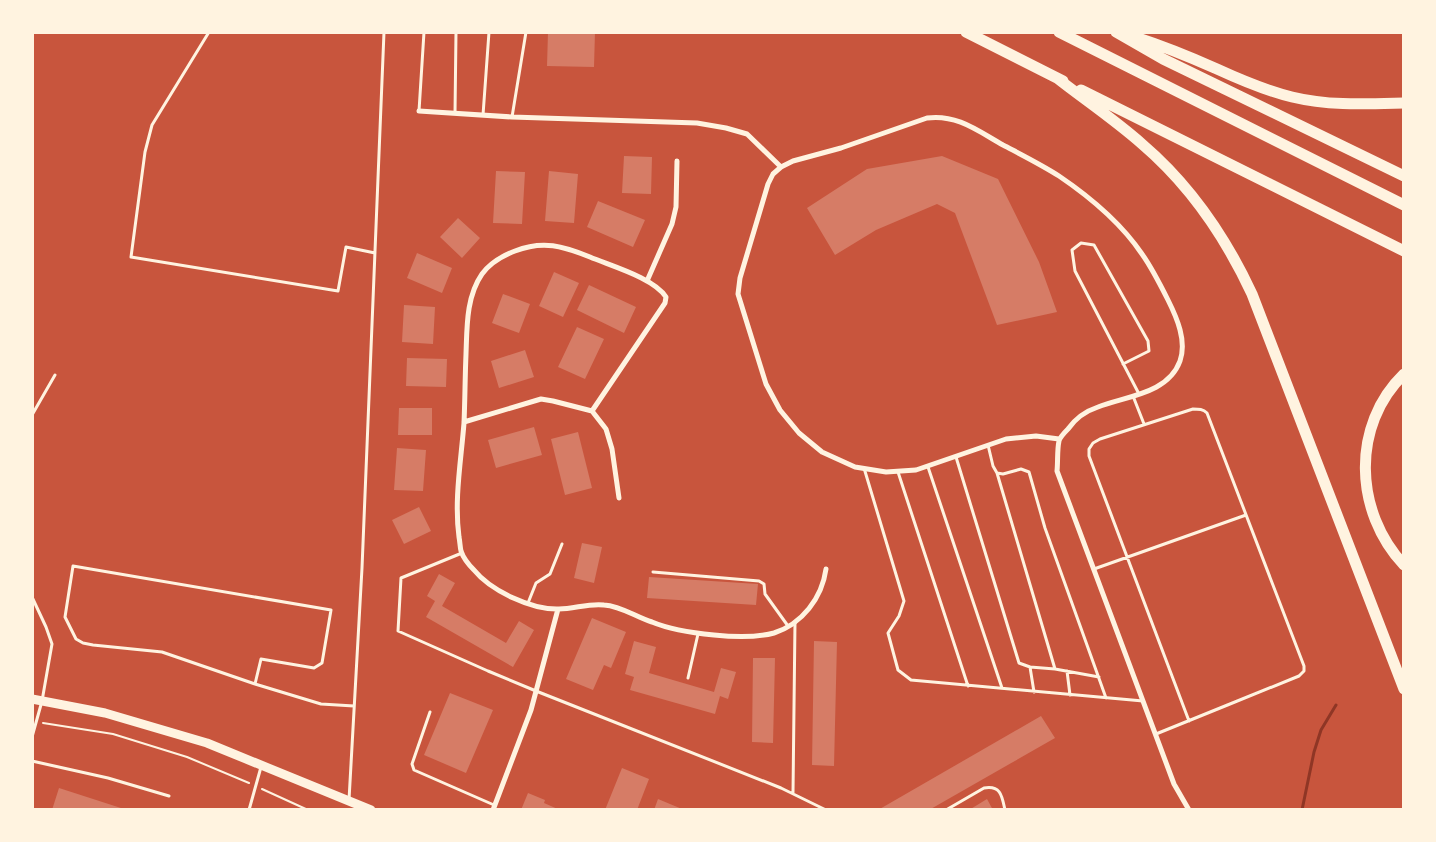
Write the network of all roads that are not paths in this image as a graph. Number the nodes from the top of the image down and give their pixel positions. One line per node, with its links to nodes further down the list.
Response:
1 (209, 32): 22 (lane)
2 (384, 32): 22 (lane)
3 (424, 32): 13 (lane)
4 (456, 32): 14 (lane)
5 (489, 32): 15 (lane)
6 (526, 32): 16 (lane)
7 (966, 32): 11 (highway)
8 (1059, 32): 20 (highway)
9 (1116, 32): 19 (highway)
10 (1121, 32): 12 (highway)
11 (1057, 78): 21 (highway); 62 (highway)
12 (1404, 103)
13 (419, 111): 14 (street)
14 (455, 113): 15 (street)
15 (483, 115): 16 (street)
16 (512, 117): 18 (street)
17 (677, 160): 23 (street)
18 (781, 167): 27 (street); 36 (street)
19 (1404, 176)
20 (1404, 205)
21 (1404, 251)
22 (375, 253): 70 (lane)
23 (647, 281): 28 (street); 30 (street)
24 (1123, 364): 24 (lane); 27 (lane)
25 (1404, 374): 44 (highway)
26 (55, 375): 29 (lane)
27 (1136, 395): 31 (lane); 32 (street)
28 (592, 411): 30 (street); 39 (street)
29 (32, 414)
30 (464, 422): 42 (street)
31 (1144, 424): 40 (lane); 43 (lane)
32 (1059, 439): 33 (street); 46 (street)
33 (988, 445): 34 (street); 38 (lane)
34 (956, 456): 35 (street); 54 (lane)
35 (928, 466): 37 (street); 61 (lane)
36 (864, 468): 37 (street); 60 (lane)
37 (897, 471): 60 (lane)
38 (997, 473): 55 (lane); 57 (lane)
39 (619, 498)
40 (1246, 515): 43 (lane); 72 (lane)
41 (562, 544): 49 (lane)
42 (462, 553): 49 (street); 63 (lane)
43 (1127, 556): 46 (lane); 72 (lane)
44 (1404, 565)
45 (826, 569): 51 (street)
46 (1094, 569): 69 (street)
47 (653, 572): 52 (lane)
48 (32, 597): 68 (lane)
49 (528, 603): 50 (street)
50 (558, 609): 53 (street); 63 (street)
51 (795, 622): 52 (street); 77 (lane)
52 (788, 627): 53 (street)
53 (698, 634): 58 (lane)
54 (1030, 667): 55 (lane); 64 (lane)
55 (1055, 669): 56 (lane)
56 (1067, 671): 57 (lane); 65 (lane)
57 (1098, 677): 66 (lane)
58 (688, 678)
59 (255, 684): 59 (lane); 70 (lane)
60 (968, 686): 61 (lane)
61 (1002, 689): 64 (lane)
62 (1404, 689)
63 (536, 692): 77 (lane); 80 (street)
64 (1034, 692): 65 (lane)
65 (1070, 695): 66 (lane)
66 (1106, 698): 69 (lane)
67 (32, 699): 68 (main road)
68 (42, 700): 74 (lane); 76 (main road)
69 (1143, 701): 73 (street)
70 (354, 706): 79 (lane)
71 (430, 712): 80 (lane)
72 (1190, 721): 73 (lane)
73 (1155, 735): 86 (street)
74 (32, 737)
75 (32, 762): 78 (lane)
76 (262, 765): 79 (main road); 81 (lane)
77 (793, 794): 83 (lane)
78 (169, 796)
79 (349, 800): 82 (main road)
80 (494, 808)
81 (249, 810)
82 (371, 810)
83 (826, 810)
84 (946, 810): 85 (lane)
85 (1005, 810)
86 (1189, 810)

